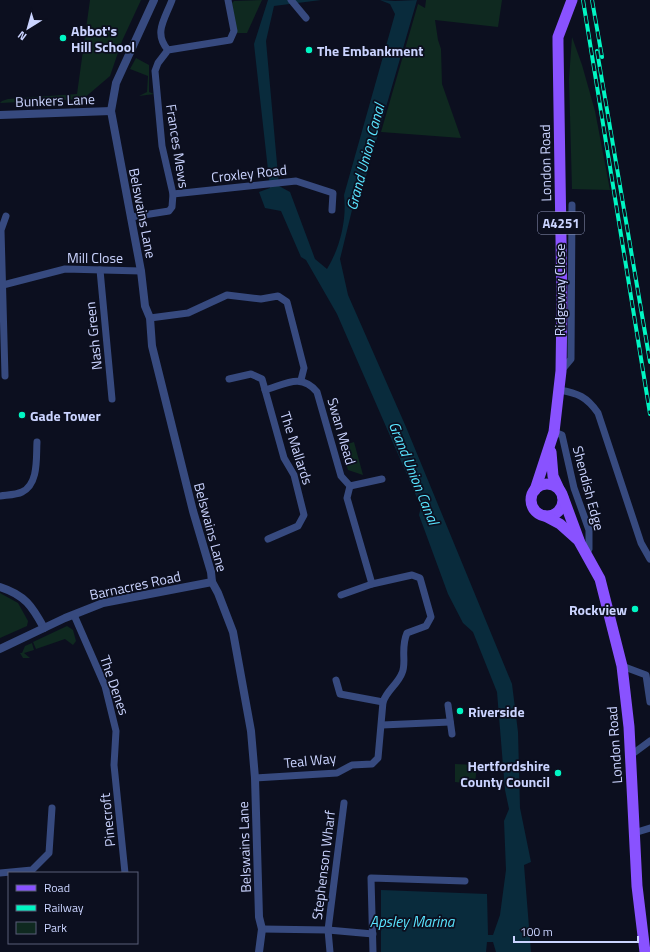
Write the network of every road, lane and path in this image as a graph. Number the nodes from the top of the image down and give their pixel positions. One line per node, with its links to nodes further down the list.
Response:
1 (154, 0): 8 (street)
2 (172, 0): 7 (street)
3 (228, 0): 7 (street)
4 (291, 0): 6 (street)
5 (572, 0): 19 (main road, London Road / A4251)
6 (306, 18)
7 (168, 50): 10 (street, Frances Mews)
8 (111, 111): 9 (street, Bunkers Lane); 14 (street, Belswains Lane)
9 (0, 116)
10 (173, 194): 12 (street, Croxley Road); 14 (street, Frances Mews)
11 (572, 206): 19 (street, Ridgeway Close)
12 (332, 210)
13 (6, 216): 17 (street)
14 (131, 217): 16 (street, Belswains Lane)
15 (100, 270): 16 (street, Mill Close); 17 (street, Mill Close); 25 (street, Nash Green)
16 (141, 270): 18 (street, Belswains Lane)
17 (3, 285): 20 (street)
18 (150, 318): 22 (street); 39 (street, Belswains Lane)
19 (561, 371): 24 (main road, London Road / A4251)
20 (5, 376)
21 (229, 379): 23 (street, The Mallards)
22 (301, 380): 23 (street); 30 (street, Swan Mead)
23 (265, 390): 35 (street, The Mallards)
24 (559, 390): 26 (main road, London Road / A4251); 38 (street)
25 (112, 400)
26 (554, 432): 28 (main road, London Road / A4251); 37 (street, Shendish Edge)
27 (36, 442): 33 (street)
28 (551, 447): 31 (main road, London Road / A4251); 32 (main road, London Road / A4251)
29 (382, 479): 30 (street, Swan Mead)
30 (350, 486): 40 (street, Swan Mead)
31 (535, 490): 32 (main road); 34 (main road, A4251)
32 (561, 493): 34 (main road); 36 (main road, London Road / A4251)
33 (0, 496)
34 (545, 516): 36 (main road, London Road / A4251)
35 (268, 539)
36 (580, 543): 37 (main road, London Road / A4251)
37 (586, 555): 46 (main road, London Road / A4251)
38 (650, 559)
39 (212, 582): 43 (street, Barnacres Road); 57 (street, Belswains Lane)
40 (372, 584): 42 (street); 48 (street, Teal Way)
41 (0, 586): 44 (street)
42 (341, 594)
43 (74, 615): 44 (street, Barnacres Road); 56 (street, The Denes)
44 (44, 628): 45 (street, Barnacres Road)
45 (0, 649)
46 (622, 666): 49 (street); 55 (main road, London Road / A4251)
47 (336, 680): 48 (street)
48 (383, 702): 52 (street, Teal Way)
49 (650, 702)
50 (448, 705): 51 (street)
51 (450, 722): 52 (street); 53 (street)
52 (382, 725): 57 (street, Teal Way)
53 (452, 734)
54 (650, 741): 55 (street)
55 (630, 755): 61 (main road, London Road / A4251)
56 (114, 765): 63 (street, Pinecroft)
57 (255, 778): 65 (street, Belswains Lane)
58 (344, 803): 66 (street, Stephenson Wharf)
59 (52, 808): 62 (street)
60 (650, 828): 61 (street)
61 (634, 832): 71 (main road, London Road / A4251)
62 (11, 872)
63 (125, 872)
64 (465, 881): 67 (street)
65 (262, 930): 66 (street); 68 (street, Belswains Lane)
66 (328, 930): 67 (street); 69 (street, Stephenson Wharf)
67 (373, 934): 70 (street)
68 (259, 952)
69 (330, 952)
70 (373, 952)
71 (645, 952)

